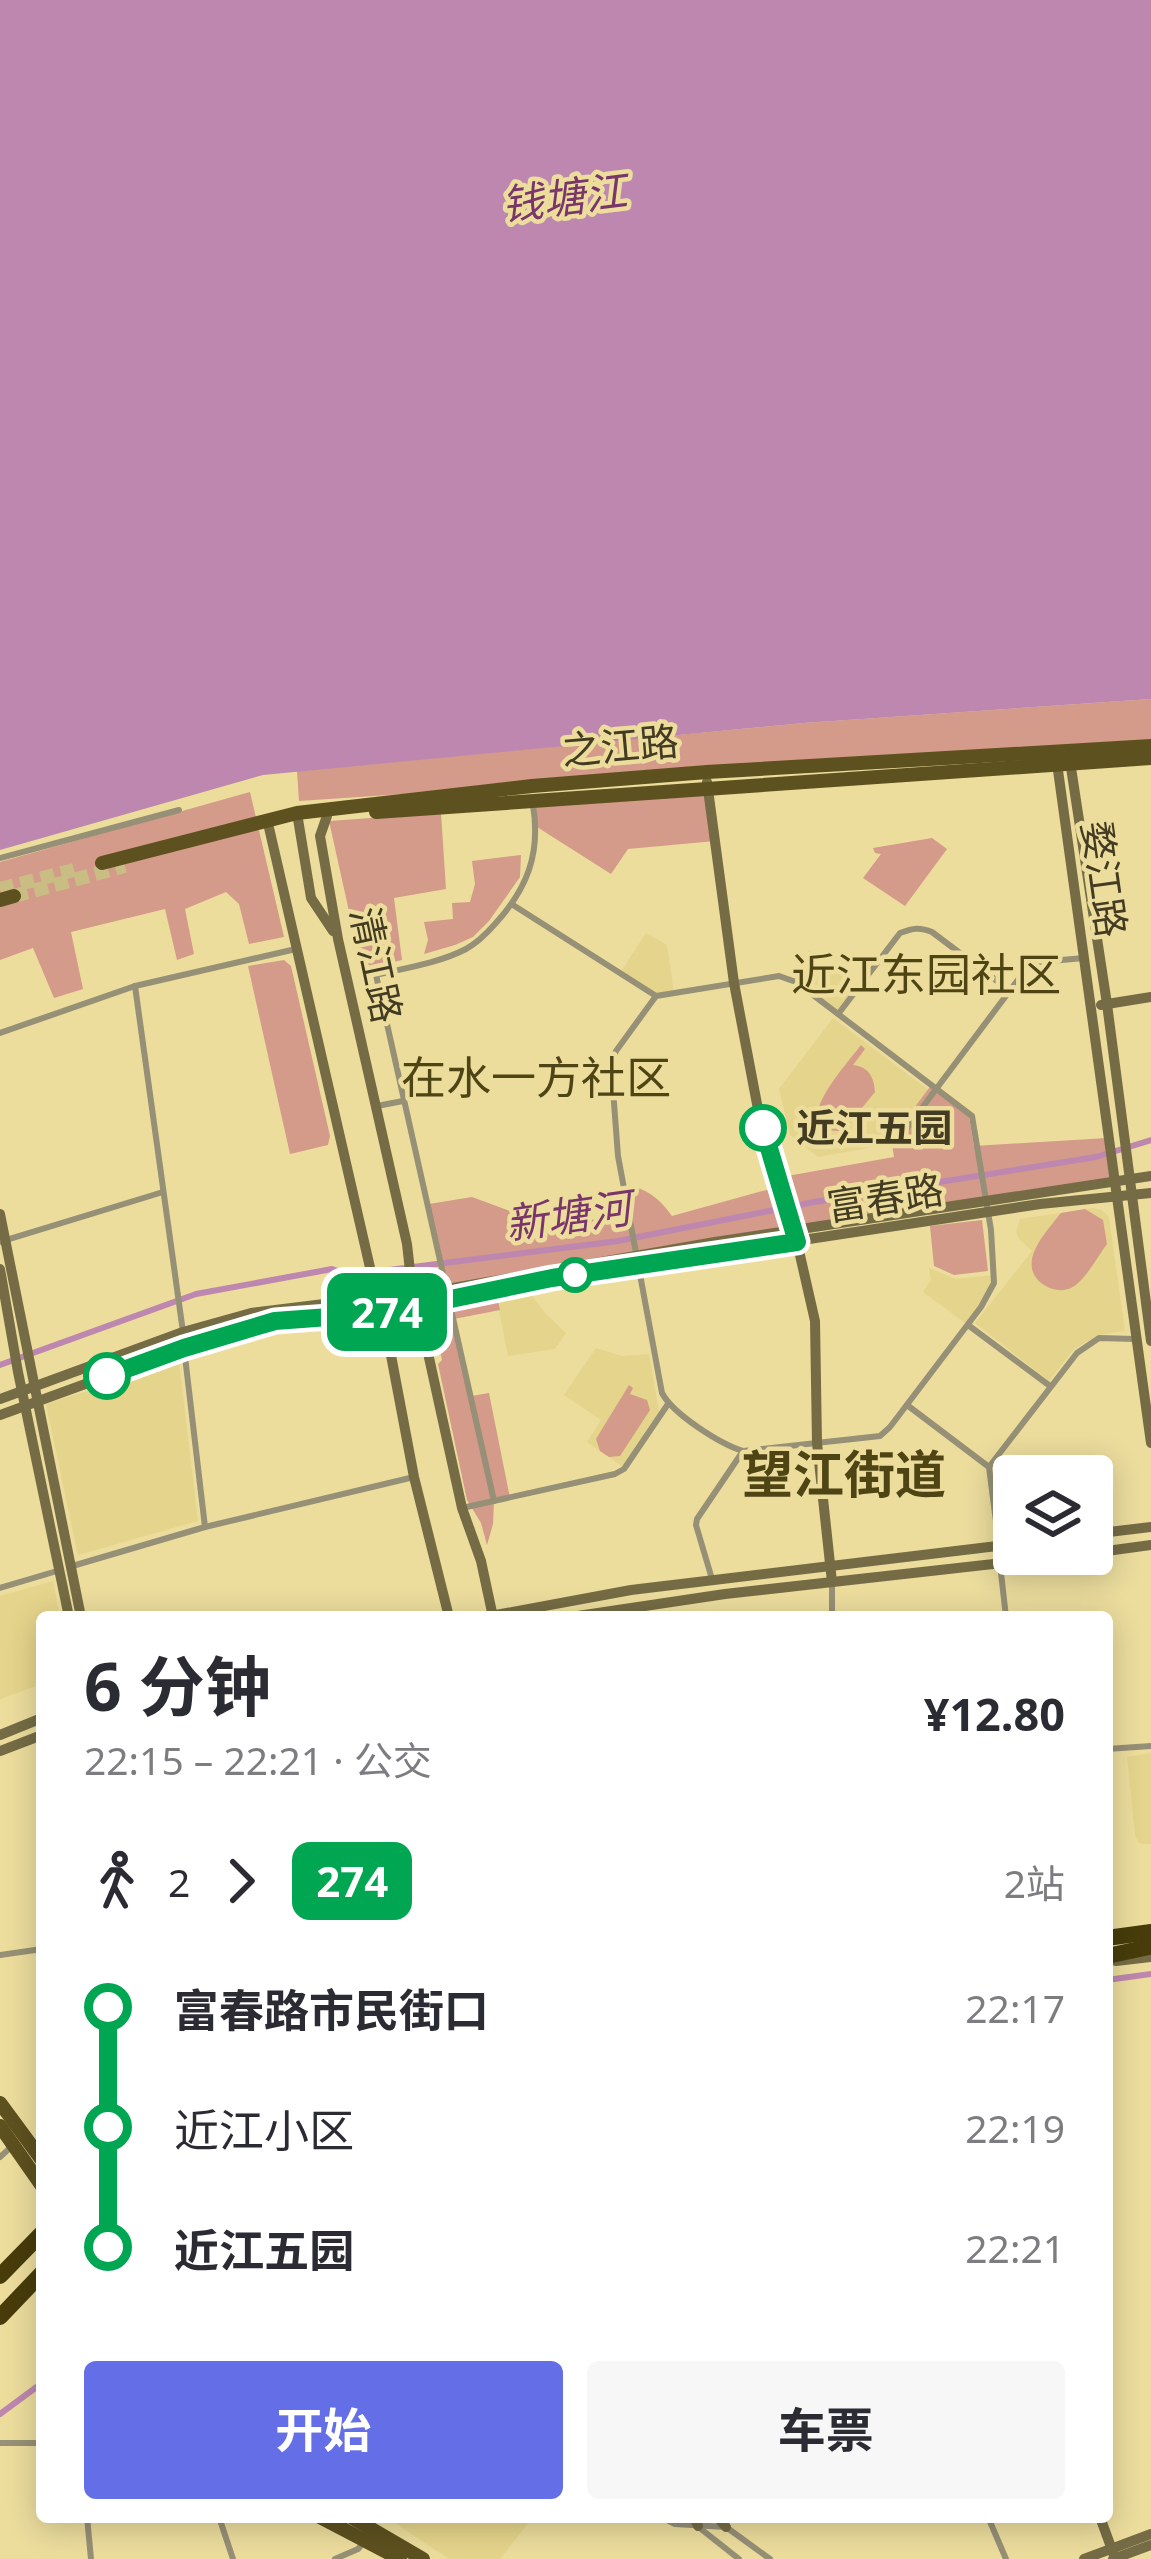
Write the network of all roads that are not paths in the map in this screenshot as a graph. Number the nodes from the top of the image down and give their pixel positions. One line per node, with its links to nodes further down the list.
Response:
1 (1151, 746): 3 (main road, 之江路)
2 (1151, 758): 3 (main road, 之江路)
3 (1063, 759): 4 (main road, 之江路); 5 (main road, 之江路); 17 (main road, 婺江路); 23 (main road, 婺江路)
4 (707, 772): 5 (main road); 9 (main road, 之江路)
5 (708, 790): 6 (main road, 之江路); 18 (main road)
6 (532, 802): 8 (main road, 之江路); 14 (street)
7 (179, 810): 11 (street)
8 (327, 816): 9 (main road, 之江路); 15 (main road, 清江路)
9 (298, 817): 10 (main road, 之江路); 15 (main road)
10 (268, 823): 12 (main road, 之江路); 13 (main road, 之江路); 16 (main road, 清江路)
11 (0, 857)
12 (102, 863)
13 (125, 866)
14 (513, 904): 21 (street); 28 (street)
15 (338, 939): 29 (main road, 清江路)
16 (296, 949): 19 (street); 45 (main road, 清江路)
17 (1085, 958): 20 (street); 24 (main road, 婺江路)
18 (734, 983): 21 (street); 25 (street); 40 (main road)
19 (136, 986): 26 (street); 35 (street)
20 (1010, 990): 25 (street); 27 (street)
21 (656, 996): 42 (street)
22 (1151, 997): 23 (main road)
23 (1107, 1004): 24 (main road); 31 (main road, 婺江路)
24 (1090, 1006): 31 (main road, 婺江路)
25 (838, 1014): 27 (street)
26 (0, 1033)
27 (936, 1089): 30 (street); 38 (street)
28 (403, 1101): 29 (street); 44 (street)
29 (377, 1106): 46 (main road, 清江路)
30 (895, 1144)
31 (1119, 1150): 33 (main road, 婺江路); 34 (main road, 婺江路)
32 (1151, 1176): 33 (main road, 富春路)
33 (1131, 1179): 34 (main road, 富春路); 37 (main road, 婺江路)
34 (1117, 1188): 37 (main road, 富春路); 38 (main road, 富春路); 50 (main road, 婺江路)
35 (164, 1192): 41 (street); 49 (street)
36 (1151, 1193): 37 (main road, 富春路)
37 (1133, 1196): 50 (main road, 婺江路)
38 (986, 1208): 40 (main road, 富春路); 48 (street)
39 (0, 1214): 41 (main road)
40 (795, 1236): 42 (main road, 富春路); 59 (main road)
41 (3, 1241): 51 (main road)
42 (638, 1262): 44 (main road, 富春路); 56 (street)
43 (0, 1269): 51 (main road)
44 (447, 1293): 46 (main road, 富春路); 65 (street)
45 (376, 1298): 46 (main road, 富春路); 47 (main road, 清江路); 49 (main road, 富春路)
46 (416, 1298): 47 (main road, 富春路); 66 (main road, 清江路)
47 (383, 1313): 52 (main road, 富春路); 63 (main road, 清江路)
48 (968, 1325): 53 (street); 57 (street)
49 (183, 1332): 54 (main road, 富春路)
50 (1148, 1338): 53 (street); 60 (main road, 婺江路)
51 (20, 1346): 54 (main road)
52 (184, 1348): 54 (main road, 富春路); 67 (street)
53 (1050, 1386): 62 (street)
54 (31, 1396): 55 (main road, 富春路); 58 (main road, 富春路); 74 (main road)
55 (0, 1399)
56 (668, 1404): 61 (street); 65 (street)
57 (907, 1405): 59 (street); 62 (street)
58 (0, 1415)
59 (818, 1443): 61 (street); 75 (main road)
60 (1151, 1443)
61 (743, 1450): 77 (street)
62 (989, 1467): 64 (street)
63 (414, 1477): 67 (street); 82 (main road, 清江路)
64 (993, 1498)
65 (494, 1501): 66 (street)
66 (462, 1508): 83 (main road, 清江路)
67 (205, 1527): 74 (street)
68 (1151, 1527): 69 (main road)
69 (1113, 1532)
70 (1151, 1545): 72 (main road)
71 (993, 1546): 75 (main road)
72 (1113, 1550)
73 (993, 1565): 78 (main road)
74 (66, 1568): 79 (street); 80 (main road); 81 (main road)
75 (832, 1568): 77 (main road); 78 (main road)
76 (1001, 1575): 87 (street)
77 (712, 1579): 84 (main road)
78 (832, 1582): 85 (main road); 86 (street)
79 (0, 1588)
80 (69, 1611)
81 (79, 1611)
82 (447, 1611)
83 (489, 1611)
84 (517, 1611)
85 (607, 1611)
86 (832, 1611)
87 (1005, 1611)
88 (36, 1720): 89 (main road)
89 (3, 1734)
90 (36, 1737): 92 (main road)
91 (1151, 1746): 93 (street)
92 (4, 1749)
93 (1113, 1749)
94 (1151, 1942): 95 (highway)
95 (1113, 1947)
96 (36, 1950): 97 (street)
97 (0, 1955)
98 (0, 2103): 101 (main road)
99 (0, 2126): 100 (main road)
100 (13, 2144): 102 (street); 103 (main road)
101 (36, 2152)
102 (0, 2157)
103 (36, 2177)
104 (36, 2236): 106 (highway)
105 (36, 2252): 108 (highway)
106 (0, 2272)
107 (36, 2272): 109 (highway)
108 (0, 2289)
109 (0, 2310)
110 (0, 2443): 111 (street)
111 (36, 2444)
112 (88, 2523): 124 (street)
113 (221, 2523): 125 (street)
114 (332, 2523): 121 (main road)
115 (361, 2523): 128 (main road)
116 (697, 2523): 129 (street)
117 (722, 2523): 130 (street)
118 (991, 2523): 131 (street)
119 (1102, 2523): 123 (main road)
120 (1151, 2534): 123 (main road)
121 (365, 2540): 126 (street); 127 (main road)
122 (1151, 2545): 123 (main road)
123 (1113, 2555): 132 (main road)
124 (91, 2559)
125 (233, 2559)
126 (335, 2559)
127 (400, 2559)
128 (423, 2559)
129 (739, 2559)
130 (770, 2559)
131 (1006, 2559)
132 (1084, 2559)

